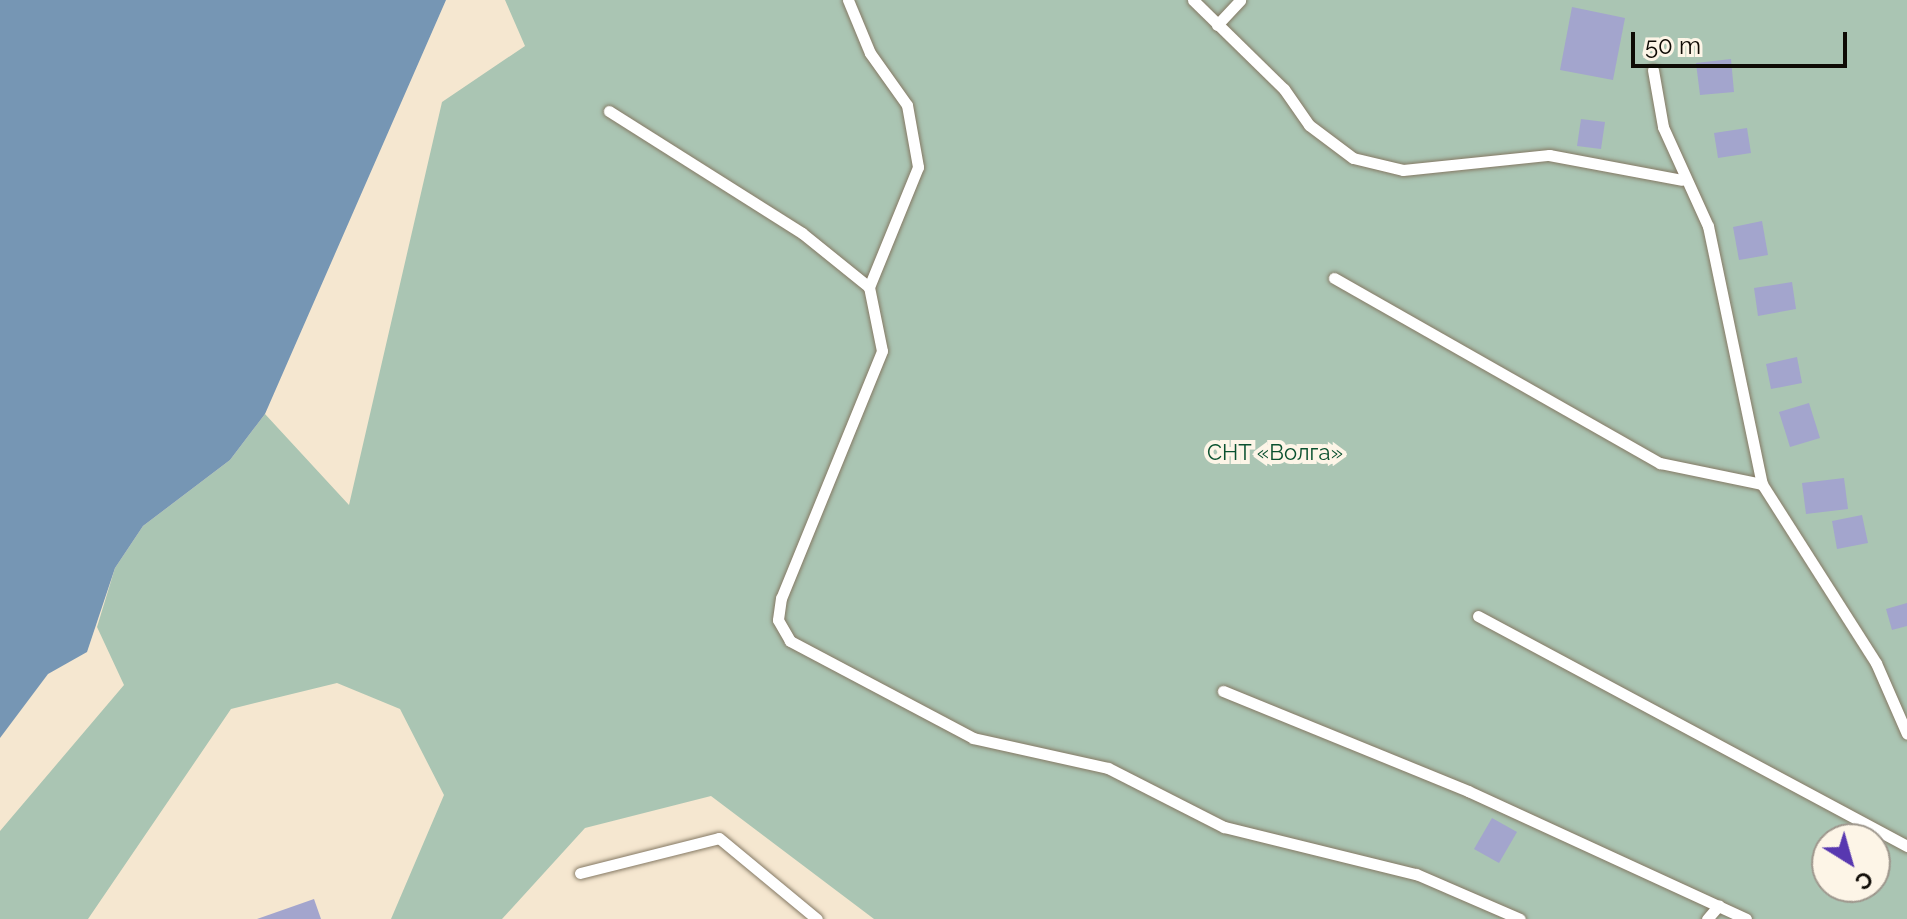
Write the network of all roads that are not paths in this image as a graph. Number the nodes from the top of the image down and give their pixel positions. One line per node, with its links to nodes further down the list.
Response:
1 (848, 0): 9 (lane)
2 (1193, 0): 4 (lane)
3 (1240, 0): 4 (lane)
4 (1217, 25): 7 (lane)
5 (1653, 70): 7 (lane)
6 (609, 111): 9 (lane)
7 (1682, 180): 10 (lane)
8 (1334, 278): 10 (lane)
9 (869, 287): 18 (lane)
10 (1762, 484): 13 (lane)
11 (1478, 616): 14 (lane)
12 (1223, 691): 16 (lane)
13 (1907, 734)
14 (1907, 846)
15 (580, 873): 17 (lane)
16 (1719, 905): 19 (lane); 20 (lane)
17 (817, 919)
18 (1520, 919)
19 (1707, 919)
20 (1746, 919)

